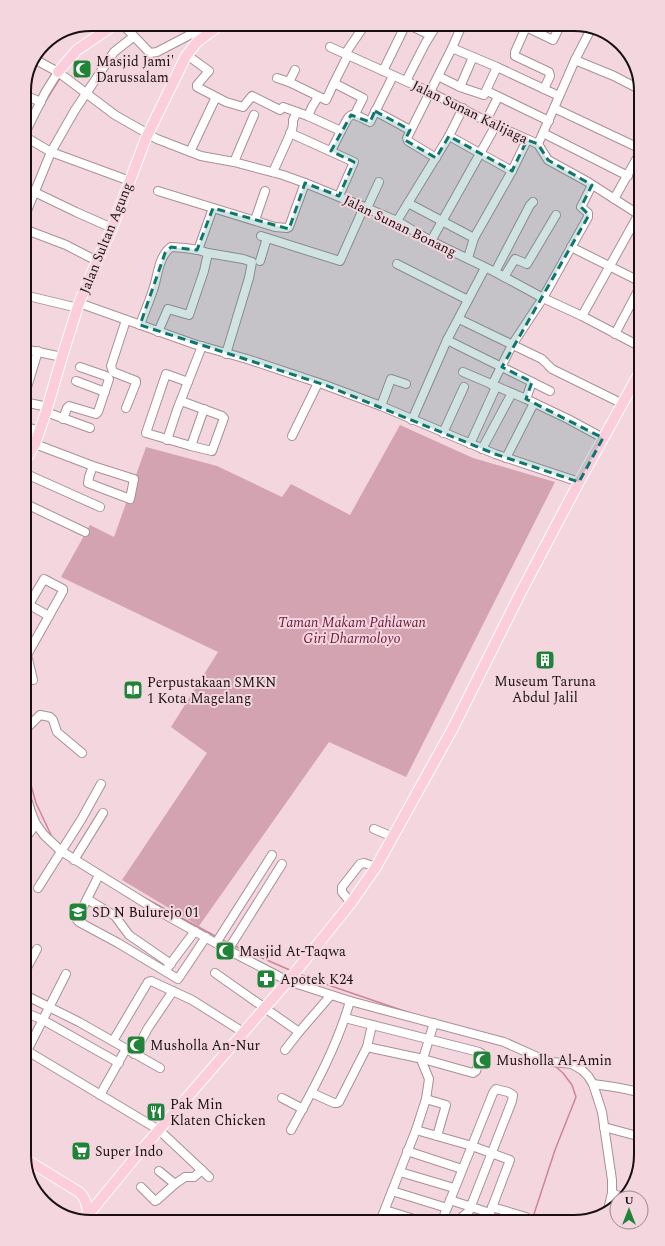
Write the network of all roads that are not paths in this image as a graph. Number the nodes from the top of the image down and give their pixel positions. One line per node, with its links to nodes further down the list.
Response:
1 (105, 31): 25 (main road)
2 (128, 31): 14 (street)
3 (200, 31): 14 (street); 17 (main road, Jalan Sultan Agung)
4 (361, 31): 18 (street)
5 (403, 31): 24 (street)
6 (422, 31): 13 (street)
7 (433, 31): 13 (street)
8 (459, 31): 16 (street)
9 (524, 31): 34 (street)
10 (536, 31): 11 (street)
11 (558, 31)
12 (589, 33): 20 (street)
13 (430, 35): 29 (street)
14 (133, 37): 37 (street)
15 (330, 46): 18 (street, Jalan Sunan Kalijaga)
16 (452, 48): 19 (street); 27 (street)
17 (187, 55): 47 (street); 59 (main road, Jalan Sultan Agung)
18 (346, 56): 24 (street, Jalan Sunan Kalijaga); 31 (street)
19 (474, 57): 22 (street); 33 (street)
20 (575, 60): 32 (street); 38 (street)
21 (39, 62): 25 (street, Jalan Sunan Bonang)
22 (497, 67): 34 (street); 35 (street)
23 (295, 70): 30 (street)
24 (383, 71): 26 (street, Jalan Sunan Kalijaga)
25 (61, 74): 37 (street, Jalan Sunan Bonang); 43 (street)
26 (393, 76): 29 (street, Jalan Sunan Kalijaga); 46 (street)
27 (438, 76): 33 (street); 36 (street)
28 (277, 78): 30 (street)
29 (406, 81): 36 (street, Jalan Sunan Kalijaga)
30 (289, 82): 39 (street)
31 (334, 83): 39 (street); 48 (street)
32 (633, 84)
33 (460, 87): 35 (street)
34 (544, 89): 38 (street)
35 (487, 91): 40 (street)
36 (430, 92): 44 (street, Jalan Sunan Kalijaga); 55 (street)
37 (85, 93): 59 (street, Jalan Sunan Bonang); 66 (street)
38 (559, 96): 45 (street)
39 (318, 97): 50 (street)
40 (498, 97): 51 (street); 52 (street)
41 (31, 98): 43 (street)
42 (216, 99): 67 (street)
43 (41, 102): 53 (street)
44 (463, 108): 51 (street, Jalan Sunan Kalijaga); 60 (street)
45 (554, 108): 52 (street); 64 (street)
46 (375, 111): 48 (street); 55 (street)
47 (297, 112): 50 (street); 58 (street)
48 (355, 114): 56 (street)
49 (254, 115): 70 (street)
50 (308, 116): 56 (street)
51 (486, 121): 54 (street, Jalan Sunan Kalijaga)
52 (549, 121): 57 (street)
53 (31, 125)
54 (496, 125): 62 (street, Jalan Sunan Kalijaga); 68 (street)
55 (410, 130): 69 (street)
56 (341, 131): 65 (street)
57 (543, 132): 63 (street); 74 (street)
58 (290, 133): 65 (street); 73 (street)
59 (148, 135): 67 (street, Jalan Sunan Bonang); 75 (main road, Jalan Sultan Agung)
60 (449, 136): 68 (street); 69 (street)
61 (31, 140): 66 (street)
62 (527, 140): 63 (street, Jalan Sunan Kalijaga); 72 (street)
63 (538, 144): 78 (street, Jalan Sunan Kalijaga)
64 (634, 147)
65 (331, 151): 83 (street)
66 (51, 152): 75 (street); 82 (street)
67 (190, 152): 70 (street, Jalan Sunan Bonang)
68 (481, 154): 72 (street); 93 (street)
69 (436, 158): 87 (street)
70 (234, 162): 73 (street, Jalan Sunan Bonang)
71 (634, 164): 74 (street)
72 (512, 171): 98 (street)
73 (273, 172): 76 (street, Jalan Sunan Bonang)
74 (628, 176): 84 (street)
75 (130, 181): 96 (main road, Jalan Sultan Agung)
76 (305, 182): 83 (street, Jalan Sunan Bonang); 92 (street)
77 (379, 182): 88 (street)
78 (592, 185): 84 (street, Jalan Sunan Kalijaga); 100 (street)
79 (31, 190): 82 (street)
80 (158, 191): 89 (street)
81 (265, 191): 92 (street)
82 (34, 192): 85 (street); 96 (street)
83 (339, 196): 88 (street, Jalan Sunan Bonang)
84 (614, 199): 90 (street, Jalan Sunan Kalijaga)
85 (31, 200)
86 (533, 202): 109 (street)
87 (408, 203): 93 (street); 94 (street)
88 (366, 207): 94 (street, Jalan Sunan Bonang); 105 (street)
89 (213, 208): 92 (street); 101 (street)
90 (634, 210)
91 (556, 215): 110 (street)
92 (255, 220)
93 (442, 220): 98 (street); 99 (street)
94 (396, 221): 99 (street, Jalan Sunan Bonang)
95 (634, 224): 107 (street)
96 (112, 228): 104 (main road, Jalan Sultan Agung)
97 (31, 232): 104 (street)
98 (474, 238): 103 (street)
99 (431, 241): 103 (street, Jalan Sunan Bonang)
100 (571, 247): 107 (street); 114 (street)
101 (198, 250): 102 (street); 120 (street)
102 (208, 253): 121 (street); 129 (street)
103 (468, 258): 108 (street, Jalan Sunan Bonang)
104 (97, 261): 116 (main road, Jalan Sultan Agung)
105 (260, 261)
106 (397, 264): 115 (street)
107 (610, 266): 111 (street); 117 (street)
108 (485, 268): 109 (street, Jalan Sunan Bonang); 115 (street)
109 (495, 272): 110 (street, Jalan Sunan Bonang)
110 (504, 278): 114 (street, Jalan Sunan Bonang)
111 (634, 279)
112 (31, 296): 116 (street)
113 (634, 297): 122 (street)
114 (543, 298): 117 (street, Jalan Sunan Bonang); 124 (street)
115 (468, 300): 118 (street)
116 (79, 306): 119 (street); 130 (main road, Jalan Sultan Agung)
117 (582, 316): 122 (street, Jalan Sunan Bonang)
118 (459, 319): 123 (street); 124 (street)
119 (126, 320): 120 (street); 152 (street)
120 (140, 326): 121 (street)
121 (158, 332): 126 (street)
122 (615, 334): 125 (street, Jalan Sunan Bonang)
123 (447, 340): 132 (street); 156 (street)
124 (512, 344): 132 (street); 150 (street)
125 (634, 344)
126 (202, 346): 129 (street); 136 (street)
127 (31, 350): 128 (street)
128 (38, 351): 130 (street); 134 (street)
129 (226, 354): 138 (street)
130 (62, 356): 154 (main road, Jalan Sultan Agung)
131 (80, 367): 144 (street)
132 (502, 367): 137 (street); 141 (street)
133 (463, 372): 141 (street)
134 (31, 374)
135 (76, 380): 144 (street)
136 (188, 382): 147 (street); 163 (street)
137 (532, 382): 143 (street); 146 (street)
138 (318, 383): 151 (street); 161 (street)
139 (634, 383): 150 (main road)
140 (406, 384): 151 (street)
141 (494, 386): 145 (street); 165 (street)
142 (464, 388): 160 (street)
143 (550, 391)
144 (105, 392): 155 (street)
145 (512, 393): 146 (street); 167 (street)
146 (526, 399): 148 (street)
147 (181, 401): 153 (street); 163 (street)
148 (534, 403): 162 (street); 169 (street)
149 (31, 404): 154 (street)
150 (623, 404): 162 (main road)
151 (381, 406): 156 (street)
152 (126, 408)
153 (204, 409): 166 (street); 166 (street)
154 (47, 410): 155 (street); 159 (main road, Jalan Sultan Agung)
155 (63, 418): 158 (street)
156 (412, 420): 160 (street)
157 (31, 428): 159 (street)
158 (90, 428)
159 (40, 431): 164 (main road, Jalan Sultan Agung)
160 (443, 433): 165 (street)
161 (292, 436)
162 (603, 438): 172 (main road)
163 (167, 440): 166 (street)
164 (35, 444): 168 (main road, Jalan Sultan Agung); 170 (street)
165 (470, 444): 167 (street)
166 (191, 446)
167 (482, 449): 169 (street)
168 (31, 451)
169 (506, 458): 172 (street)
170 (94, 466): 170 (street)
171 (31, 476): 174 (street)
172 (579, 482): 190 (main road)
173 (31, 505): 175 (street)
174 (100, 508)
175 (85, 532)
176 (31, 597): 178 (street)
177 (31, 607): 178 (street)
178 (49, 616): 179 (street)
179 (31, 645)
180 (31, 674): 181 (street)
181 (33, 680)
182 (31, 724): 183 (street)
183 (82, 753)
184 (101, 784): 191 (street)
185 (31, 812): 187 (street)
186 (103, 813): 193 (street)
187 (36, 824): 189 (street); 191 (street)
188 (374, 829): 190 (street)
189 (31, 831)
190 (393, 837): 195 (main road)
191 (63, 848): 193 (street); 197 (street)
192 (272, 855): 202 (street)
193 (76, 857): 196 (street)
194 (282, 864): 203 (street)
195 (376, 867): 199 (main road); 199 (street)
196 (99, 875): 198 (street); 200 (street)
197 (38, 888)
198 (87, 899): 206 (street); 206 (street)
199 (351, 904): 209 (main road)
200 (195, 931): 201 (street); 206 (street)
201 (206, 937): 202 (street); 206 (street)
202 (219, 937): 203 (street)
203 (231, 946): 209 (street)
204 (37, 949): 205 (street)
205 (31, 960)
206 (168, 968)
207 (215, 973): 214 (street)
208 (66, 974): 215 (street)
209 (291, 977): 211 (street); 214 (main road)
210 (173, 990): 221 (street); 225 (street); 230 (street)
211 (331, 995): 213 (street); 222 (street)
212 (31, 1000): 215 (street)
213 (350, 1001): 217 (street); 219 (street)
214 (264, 1007): 221 (main road); 222 (street)
215 (49, 1008): 218 (street); 225 (street)
216 (31, 1015): 218 (street)
217 (345, 1018): 220 (street); 236 (street)
218 (43, 1020): 224 (street); 232 (street)
219 (434, 1023): 223 (street); 234 (street)
220 (372, 1025): 223 (street); 226 (street)
221 (243, 1032): 242 (main road)
222 (299, 1032): 228 (street)
223 (429, 1038): 231 (street); 231 (street)
224 (31, 1041)
225 (112, 1041): 227 (street)
226 (367, 1046): 231 (street); 236 (street)
227 (126, 1049): 230 (street); 232 (street)
228 (285, 1050)
229 (31, 1053): 237 (street)
230 (134, 1054): 233 (street)
231 (423, 1059): 239 (street)
232 (119, 1063): 237 (street)
233 (160, 1068)
234 (593, 1084): 235 (street); 241 (street)
235 (634, 1091)
236 (312, 1093): 240 (street)
237 (100, 1095): 242 (street)
238 (282, 1098): 240 (street)
239 (426, 1099): 244 (street); 246 (street)
240 (303, 1109): 243 (street)
241 (604, 1127): 245 (street); 259 (street)
242 (159, 1130): 252 (street); 266 (main road)
243 (291, 1130)
244 (416, 1130): 246 (street); 248 (street)
245 (634, 1135)
246 (437, 1136): 247 (street)
247 (472, 1146): 249 (street); 249 (street); 251 (street)
248 (407, 1151): 251 (street); 254 (street)
249 (491, 1153): 262 (street); 264 (street)
250 (32, 1163): 265 (main road)
251 (462, 1169): 258 (street)
252 (202, 1170): 255 (street); 256 (street)
253 (159, 1171): 256 (street)
254 (400, 1172): 258 (street); 260 (street)
255 (209, 1177)
256 (175, 1184): 257 (street)
257 (141, 1187)
258 (454, 1188): 261 (street)
259 (612, 1190)
260 (392, 1191): 261 (street); 263 (street)
261 (449, 1204): 262 (street); 269 (street)
262 (470, 1207): 264 (street); 270 (street)
263 (385, 1210): 267 (street); 268 (street)
264 (490, 1213): 271 (street)
265 (87, 1215)
266 (90, 1215)
267 (383, 1215)
268 (401, 1215)
269 (444, 1215)
270 (465, 1215)
271 (508, 1215)

